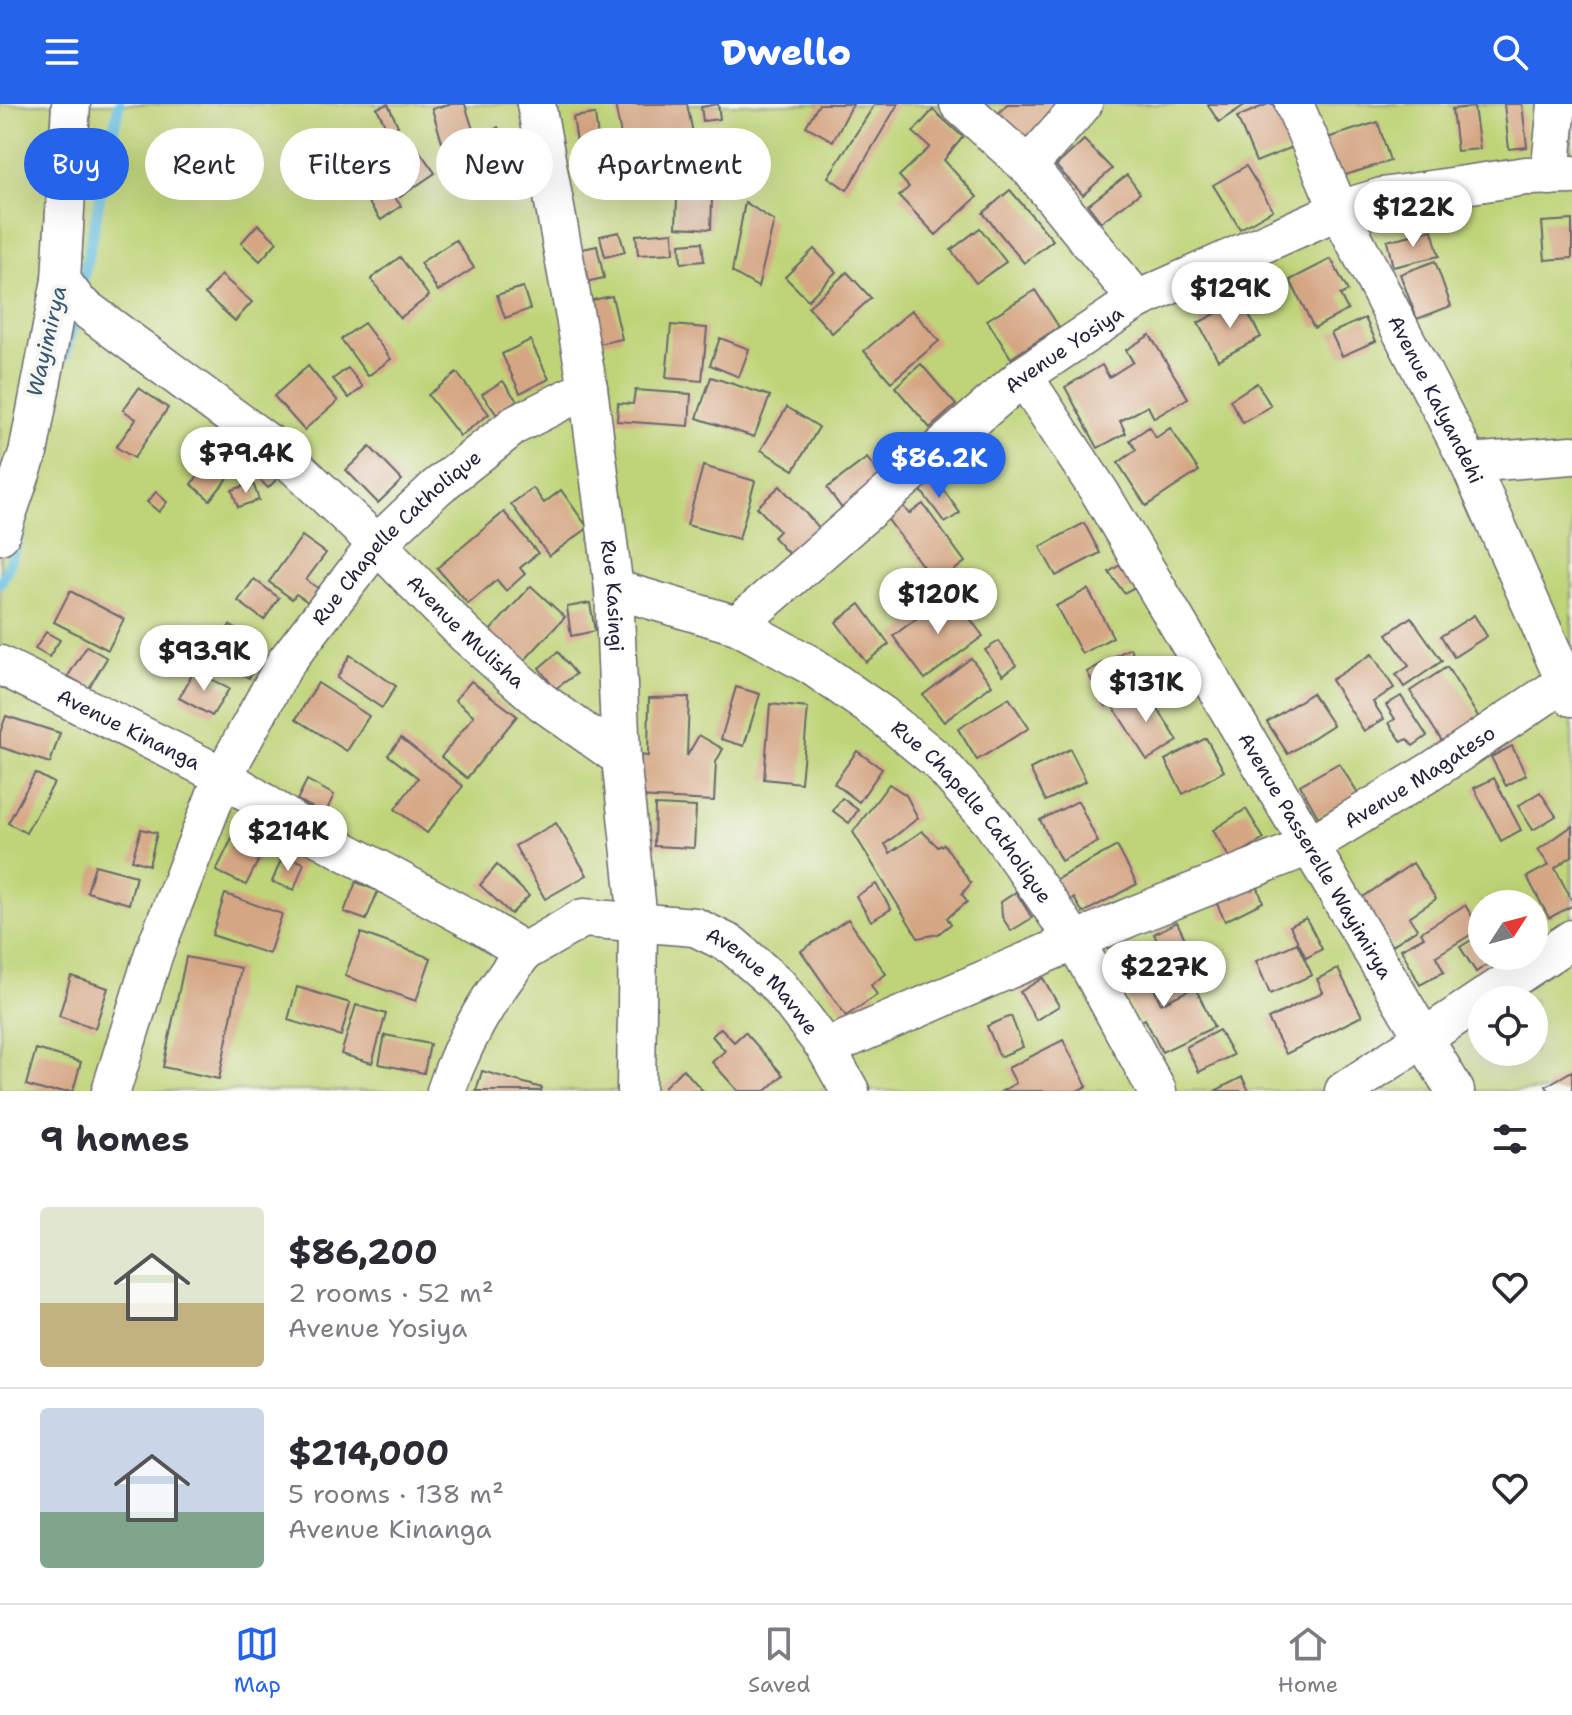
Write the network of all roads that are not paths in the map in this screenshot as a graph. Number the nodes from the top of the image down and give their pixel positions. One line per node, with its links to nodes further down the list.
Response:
1 (71, 104): 10 (street)
2 (536, 104): 13 (street, Rue Kasingi)
3 (959, 104): 7 (street)
4 (1083, 104): 7 (street)
5 (1294, 104): 9 (street, Avenue Kalyandehi)
6 (1557, 104): 8 (street)
7 (1028, 166): 11 (street)
8 (1561, 176): 9 (street, Avenue Yosiya)
9 (1339, 210): 11 (street, Avenue Yosiya); 15 (street, Avenue Kalyandehi)
10 (61, 280): 16 (street); 17 (street, Avenue Mulisha)
11 (1137, 300): 12 (street, Avenue Yosiya)
12 (1023, 376): 19 (street, Avenue Yosiya); 24 (street, Avenue Passerelle Wayimirya)
13 (588, 388): 17 (street, Rue Chapelle Catholique); 18 (street, Rue Kasingi)
14 (1572, 455): 15 (street)
15 (1469, 463): 21 (street, Avenue Kalyandehi)
16 (0, 535)
17 (377, 544): 22 (street, Avenue Mulisha); 23 (street, Rue Chapelle Catholique)
18 (614, 589): 19 (street, Rue Chapelle Catholique); 22 (street, Rue Kasingi)
19 (737, 625): 27 (street, Rue Chapelle Catholique)
20 (0, 665): 23 (street, Avenue Kinanga)
21 (1568, 690): 24 (street, Avenue Magateso)
22 (621, 758): 25 (street, Rue Kasingi)
23 (223, 776): 28 (street, Avenue Kinanga); 31 (street, Rue Chapelle Catholique)
24 (1309, 846): 27 (street, Avenue Magateso); 29 (street, Avenue Passerelle Wayimirya)
25 (638, 921): 28 (street); 30 (street, Avenue Mavwe); 33 (street, Rue Kasingi)
26 (1572, 939): 29 (street)
27 (1076, 942): 30 (street, Avenue Magateso); 35 (street, Rue Chapelle Catholique)
28 (524, 952): 32 (street)
29 (1423, 1040): 36 (street); 37 (street, Avenue Passerelle Wayimirya)
30 (826, 1048): 34 (street, Avenue Mavwe)
31 (111, 1091)
32 (446, 1091)
33 (636, 1091)
34 (850, 1091)
35 (1157, 1091)
36 (1344, 1091)
37 (1455, 1091)

